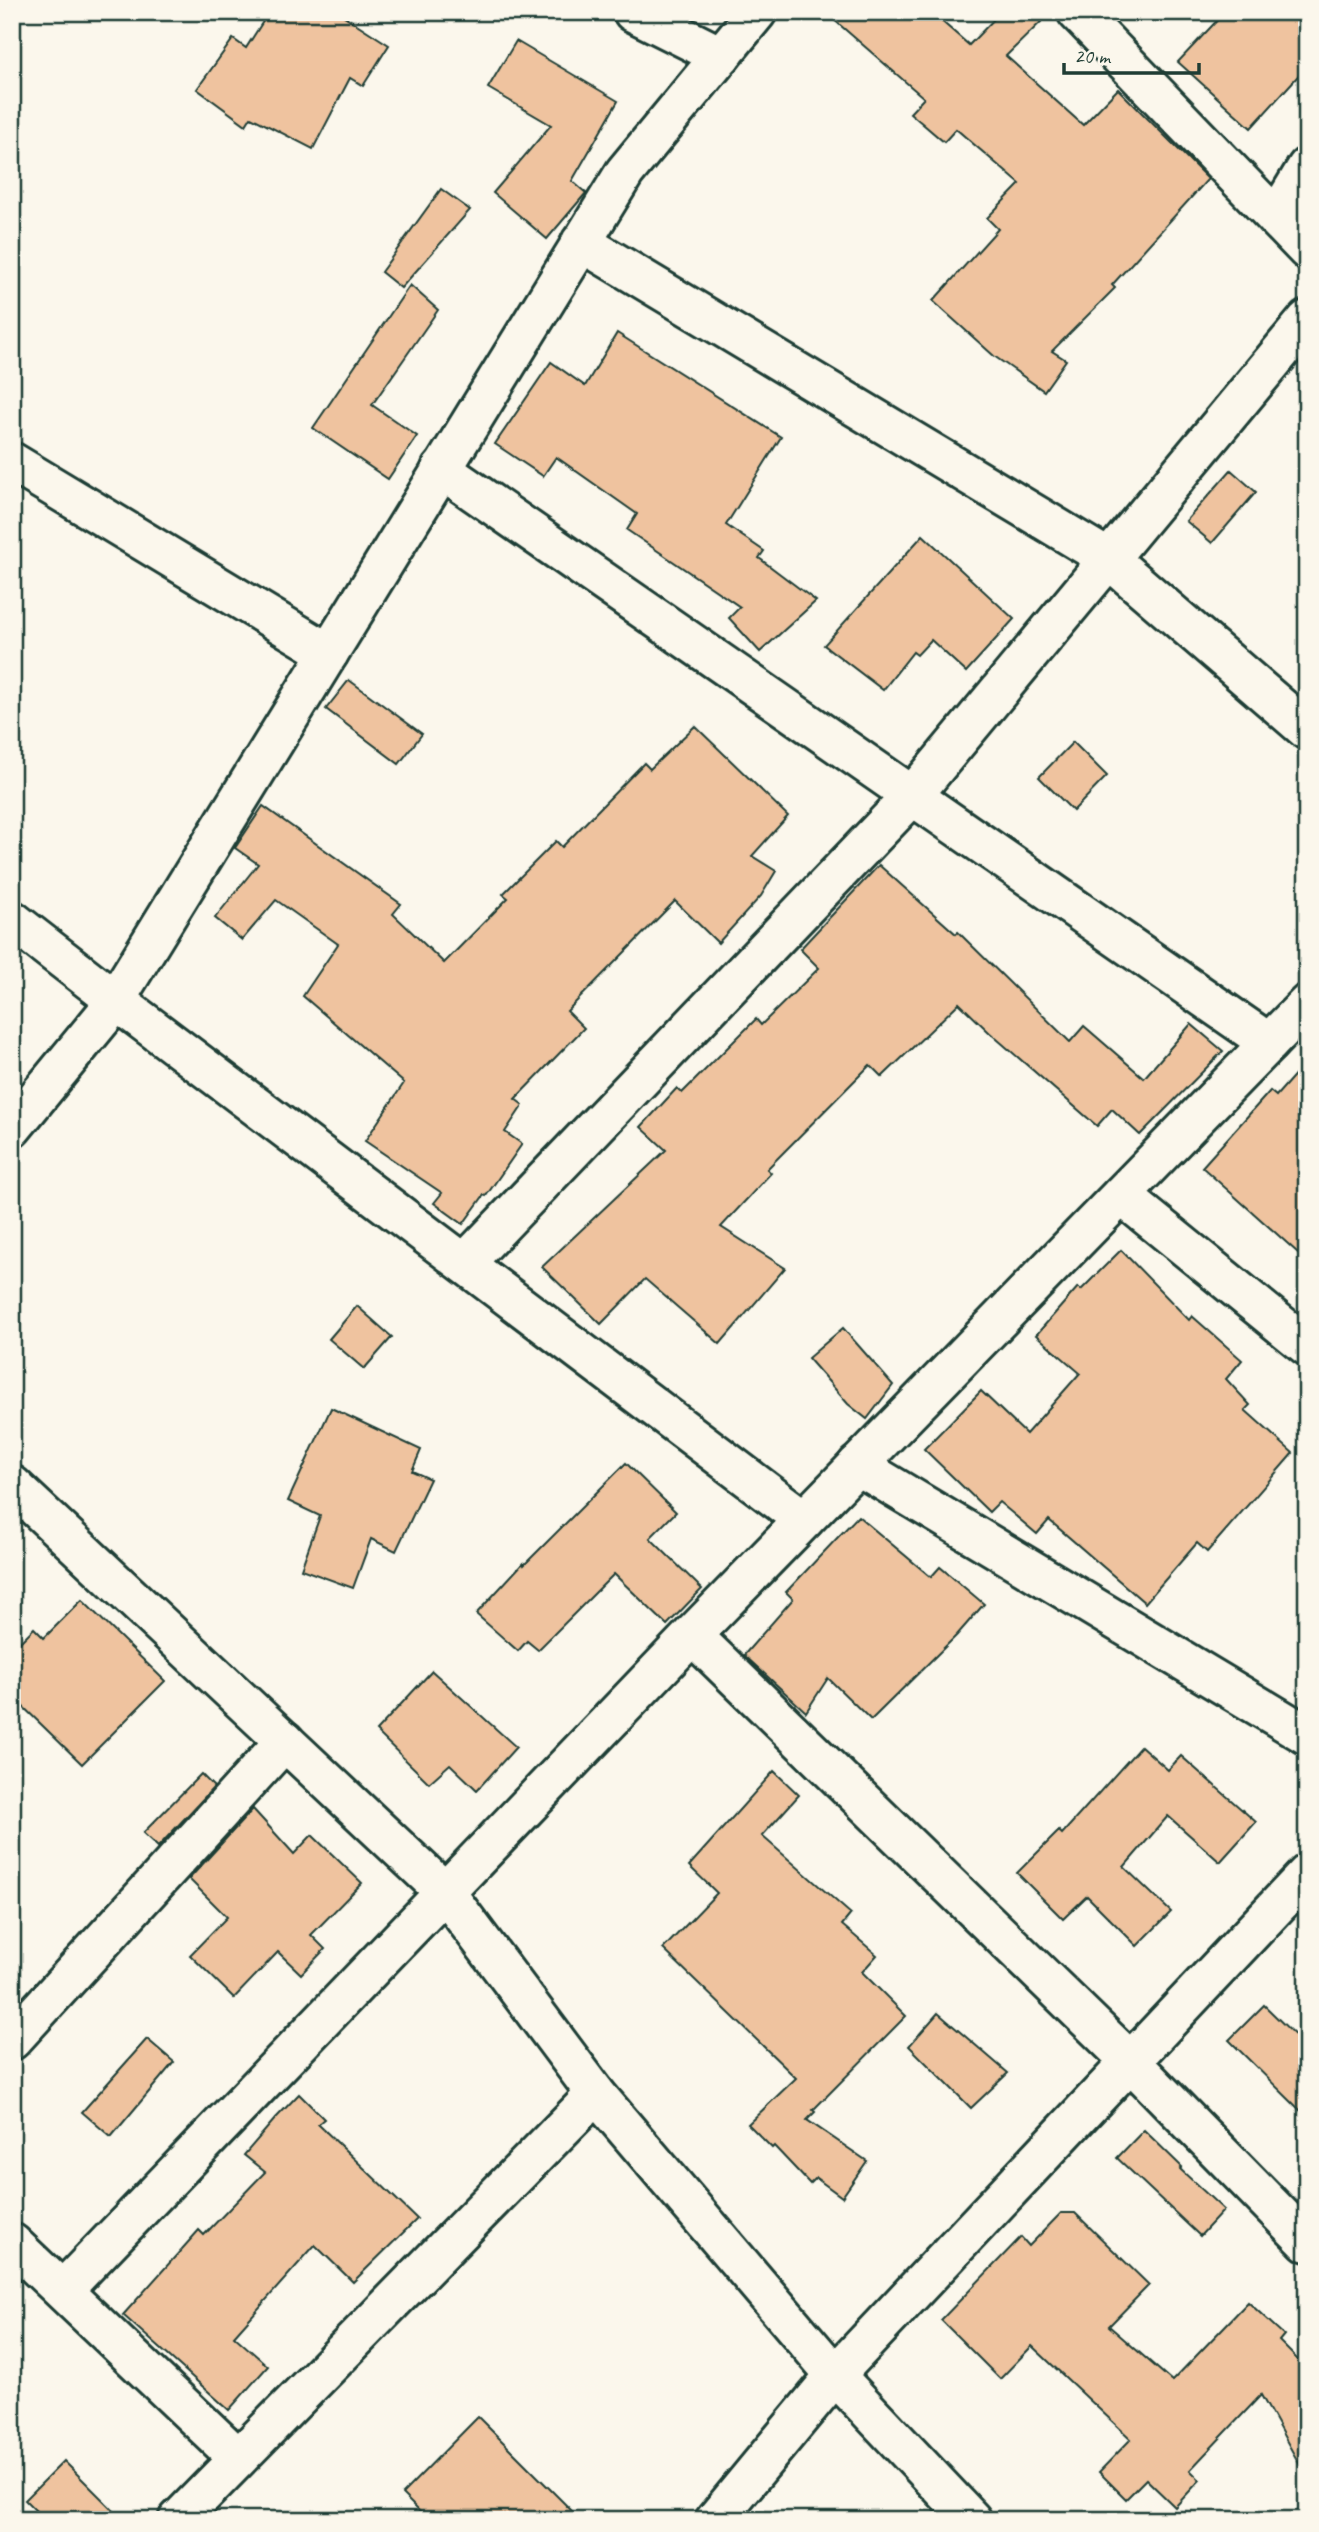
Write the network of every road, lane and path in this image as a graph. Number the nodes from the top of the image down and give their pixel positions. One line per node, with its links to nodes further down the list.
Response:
1 (633, 12): 4 (street)
2 (757, 12): 4 (street)
3 (1077, 12): 6 (street)
4 (721, 56): 7 (street)
5 (1307, 167): 6 (street)
6 (1276, 218): 8 (street)
7 (581, 243): 11 (street); 12 (street)
8 (1307, 250)
9 (1307, 320): 12 (street)
10 (12, 462): 13 (street)
11 (442, 469): 13 (street); 15 (street)
12 (1109, 559): 14 (street); 15 (street)
13 (328, 653): 17 (street)
14 (1307, 730)
15 (912, 796): 19 (street); 22 (street)
16 (12, 920): 17 (street)
17 (115, 1000): 20 (street); 22 (street)
18 (1307, 1004): 19 (street)
19 (1269, 1043): 21 (street)
20 (12, 1128)
21 (1121, 1195): 23 (street); 24 (street)
22 (466, 1263): 26 (street)
23 (1307, 1346)
24 (857, 1465): 26 (street); 28 (street)
25 (15, 1493): 29 (street)
26 (804, 1520): 27 (street)
27 (692, 1635): 31 (street); 33 (street)
28 (1307, 1735)
29 (285, 1741): 31 (street); 32 (street)
30 (1307, 1874): 33 (street)
31 (445, 1892): 34 (street); 37 (street)
32 (12, 2040)
33 (1130, 2061): 35 (street); 38 (street)
34 (596, 2094): 38 (street); 39 (street)
35 (1307, 2242)
36 (12, 2243): 37 (street)
37 (63, 2290): 39 (street)
38 (835, 2375): 41 (street); 42 (street)
39 (238, 2458): 40 (street)
40 (178, 2520)
41 (715, 2520)
42 (972, 2520)

